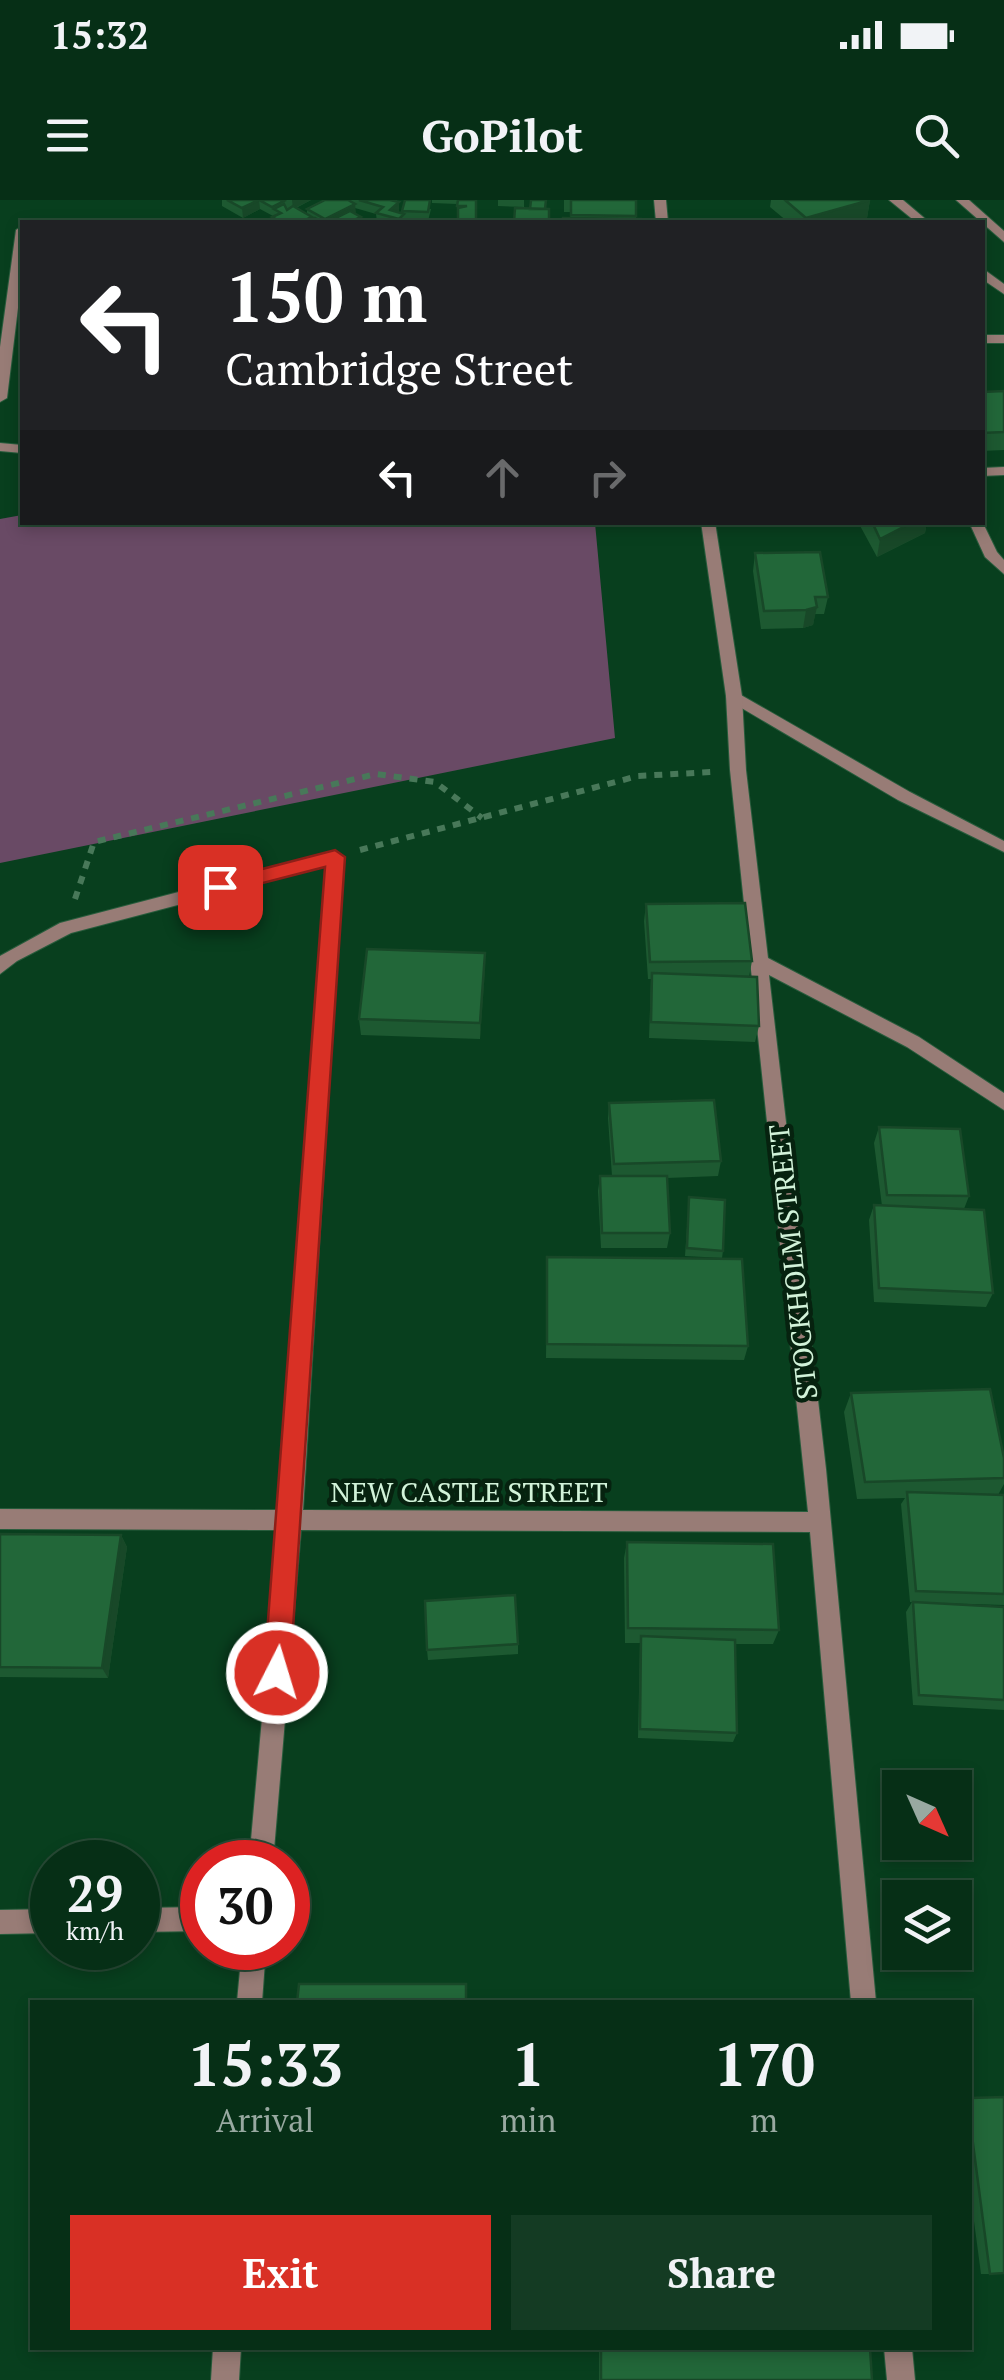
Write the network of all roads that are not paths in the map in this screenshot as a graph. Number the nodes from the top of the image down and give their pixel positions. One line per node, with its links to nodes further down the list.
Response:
1 (896, 200): 3 (street)
2 (962, 200): 4 (street)
3 (921, 220)
4 (984, 220)
5 (985, 221): 6 (street)
6 (1004, 238)
7 (20, 245): 8 (street)
8 (0, 398)
9 (708, 525): 12 (street, STOCKHOLM STREET)
10 (977, 525): 11 (street)
11 (1004, 569)
12 (734, 696): 13 (street); 14 (street, STOCKHOLM STREET)
13 (1002, 847)
14 (760, 962): 16 (street); 19 (street, STOCKHOLM STREET)
15 (0, 967): 18 (street)
16 (1004, 1102)
17 (0, 1519): 18 (street, NEW CASTLE STREET)
18 (291, 1522): 19 (street, NEW CASTLE STREET); 20 (street)
19 (817, 1522): 25 (street, STOCKHOLM STREET)
20 (262, 1840)
21 (30, 1921): 22 (street)
22 (0, 1922)
23 (252, 1970): 24 (street)
24 (250, 2000)
25 (864, 2000)
26 (227, 2350): 28 (street)
27 (898, 2350): 29 (street)
28 (225, 2380)
29 (901, 2380)

